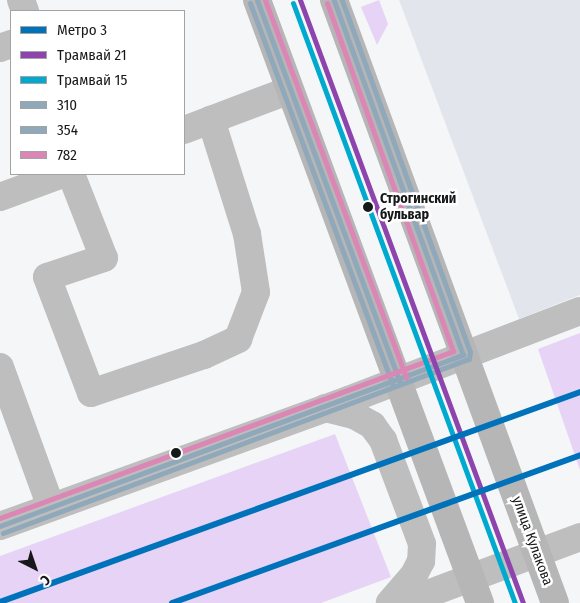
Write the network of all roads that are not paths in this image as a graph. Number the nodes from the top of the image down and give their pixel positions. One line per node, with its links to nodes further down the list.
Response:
1 (257, 0): 3 (main road)
2 (334, 0): 10 (main road, улица Кулакова)
3 (290, 90): 4 (street); 12 (main road)
4 (211, 120): 5 (street); 7 (street)
5 (185, 130)
6 (61, 175): 8 (street)
7 (70, 175)
8 (0, 197)
9 (580, 311): 10 (street)
10 (463, 355): 12 (street); 17 (main road, улица Кулакова)
11 (0, 367): 14 (street)
12 (399, 380): 13 (street); 18 (main road)
13 (325, 408): 14 (street); 19 (street)
14 (51, 507): 15 (street)
15 (0, 526)
16 (580, 537): 17 (street)
17 (537, 553): 18 (street); 21 (main road, улица Кулакова)
18 (476, 591): 20 (street)
19 (390, 603)
20 (403, 603)
21 (555, 603)

